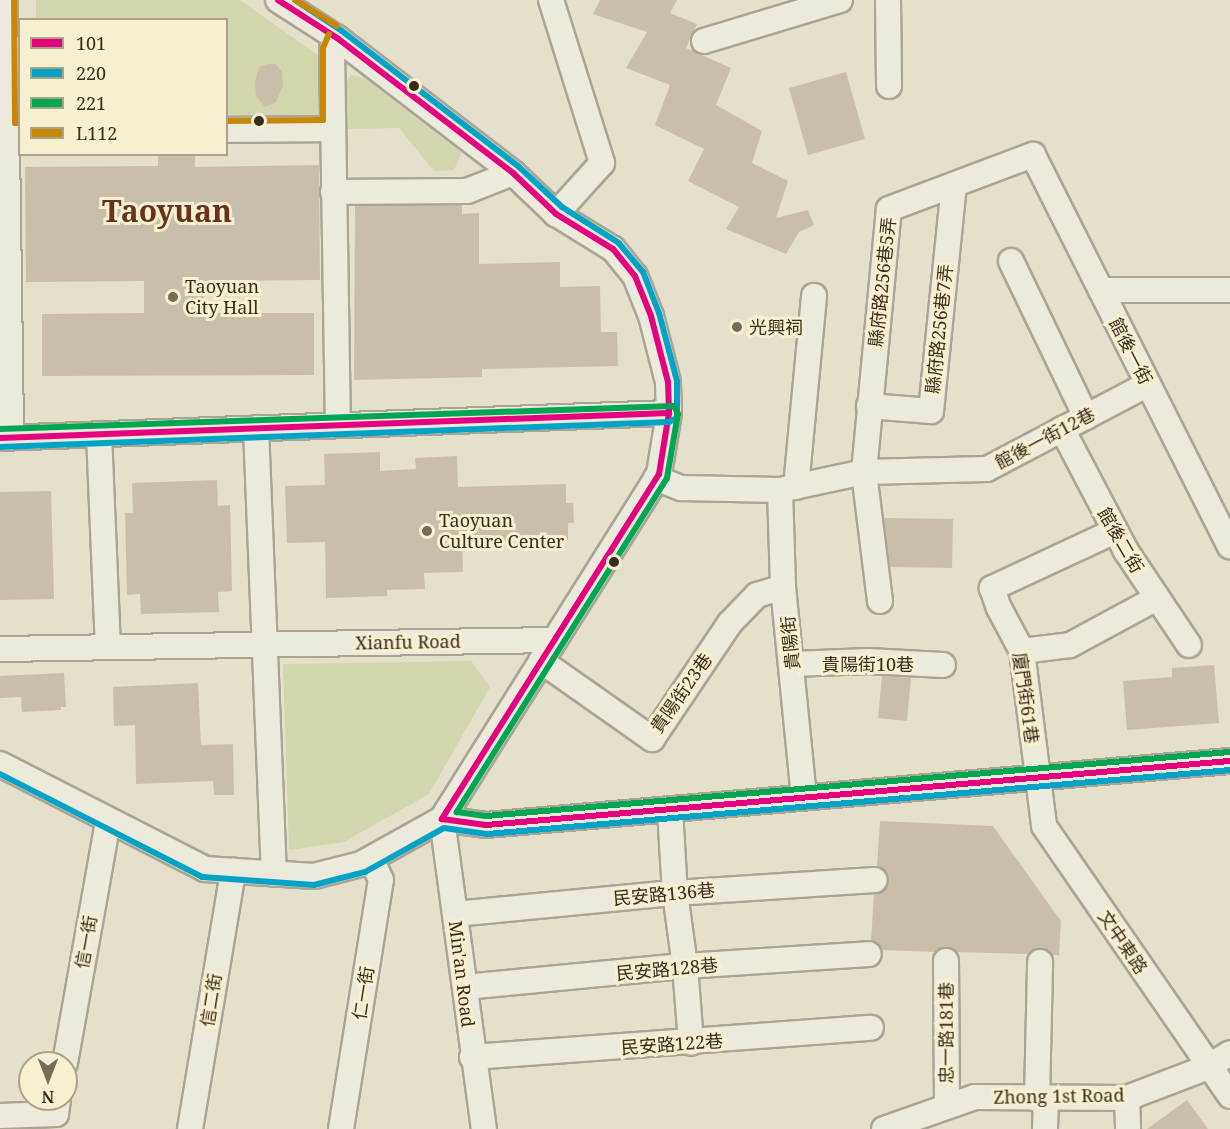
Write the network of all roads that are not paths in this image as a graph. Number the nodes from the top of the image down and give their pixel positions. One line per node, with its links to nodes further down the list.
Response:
1 (5, 0): 11 (street)
2 (278, 0): 6 (street)
3 (840, 0): 7 (street)
4 (888, 0): 8 (street)
5 (552, 3): 16 (street)
6 (337, 38): 9 (street); 13 (street)
7 (704, 40)
8 (889, 86)
9 (332, 129): 10 (street); 15 (street)
10 (228, 130)
11 (8, 141): 29 (street)
12 (1033, 155): 14 (street, 縣府路256巷5弄); 18 (street, 館後一街)
13 (513, 174): 15 (street); 16 (street)
14 (954, 185): 22 (street, 縣府路256巷5弄); 22 (street, 縣府路256巷7弄)
15 (333, 192): 25 (street)
16 (556, 214): 23 (street)
17 (1011, 261): 24 (street)
18 (1101, 290): 19 (street); 21 (street, 館後一街)
19 (1230, 290)
20 (814, 296): 32 (street, 貴陽街)
21 (1148, 384): 24 (street, 館後一街12巷); 34 (street, 館後一街)
22 (869, 406): 30 (street, 縣府路256巷5弄)
23 (669, 413): 25 (street); 31 (street)
24 (1086, 417): 27 (street, 館後一街12巷)
25 (338, 425): 26 (street)
26 (256, 428): 28 (street); 39 (street)
27 (1062, 429): 30 (street, 館後一街12巷); 33 (street, 館後二街)
28 (99, 434): 29 (street); 41 (street)
29 (5, 438)
30 (864, 472): 32 (street, 館後一街12巷); 37 (street, 縣府路256巷5弄)
31 (656, 478): 32 (street, 館後一街12巷); 38 (street)
32 (788, 489): 35 (street, 貴陽街)
33 (1115, 531): 36 (street, 館後二街); 43 (street, 廈門街61巷)
34 (1230, 546)
35 (783, 587): 44 (street, 貴陽街23巷); 45 (street, 貴陽街)
36 (1157, 598): 40 (street, 館後二街); 43 (street)
37 (880, 601)
38 (554, 640): 39 (street, Xianfu Road); 44 (street)
39 (263, 644): 41 (street, Xianfu Road); 56 (street)
40 (1189, 645)
41 (108, 647): 42 (street, Xianfu Road)
42 (0, 648)
43 (1022, 651): 49 (street, 廈門街61巷)
44 (541, 661): 52 (street)
45 (792, 664): 46 (street, 貴陽街10巷); 50 (street, 貴陽街)
46 (943, 665)
47 (1230, 761): 49 (street)
48 (0, 764): 53 (street)
49 (1037, 779): 50 (street); 70 (street, 文中東路)
50 (804, 796): 51 (street)
51 (670, 810): 52 (street); 58 (street)
52 (442, 819): 54 (street); 59 (street, Min'an Road)
53 (108, 822): 55 (street); 67 (street, 信一街)
54 (371, 859): 56 (street); 78 (street, 仁一街)
55 (233, 871): 56 (street); 77 (street, 信二街)
56 (273, 874)
57 (875, 880): 58 (street, 民安路136巷)
58 (675, 893): 59 (street, 民安路136巷); 63 (street)
59 (455, 914): 64 (street, Min'an Road)
60 (869, 954): 63 (street, 民安路128巷)
61 (946, 961): 74 (street, 忠一路181巷)
62 (1040, 962): 73 (street)
63 (685, 966): 64 (street, 民安路128巷); 66 (street)
64 (465, 987): 69 (street, Min'an Road)
65 (872, 1028): 66 (street, 民安路122巷)
66 (691, 1043): 69 (street, 民安路122巷)
67 (67, 1051)
68 (1230, 1053): 70 (street, Zhong 1st Road)
69 (472, 1057): 79 (street, Min'an Road)
70 (1208, 1067): 71 (street, 文中東路); 72 (street, Zhong 1st Road)
71 (1230, 1096)
72 (1127, 1098): 73 (street, Zhong 1st Road); 82 (street)
73 (1042, 1099): 74 (street, Zhong 1st Road); 81 (street)
74 (947, 1106): 80 (street, Zhong 1st Road)
75 (56, 1111): 76 (street)
76 (0, 1116)
77 (190, 1129)
78 (341, 1129)
79 (484, 1129)
80 (884, 1129)
81 (1045, 1129)
82 (1128, 1129)

